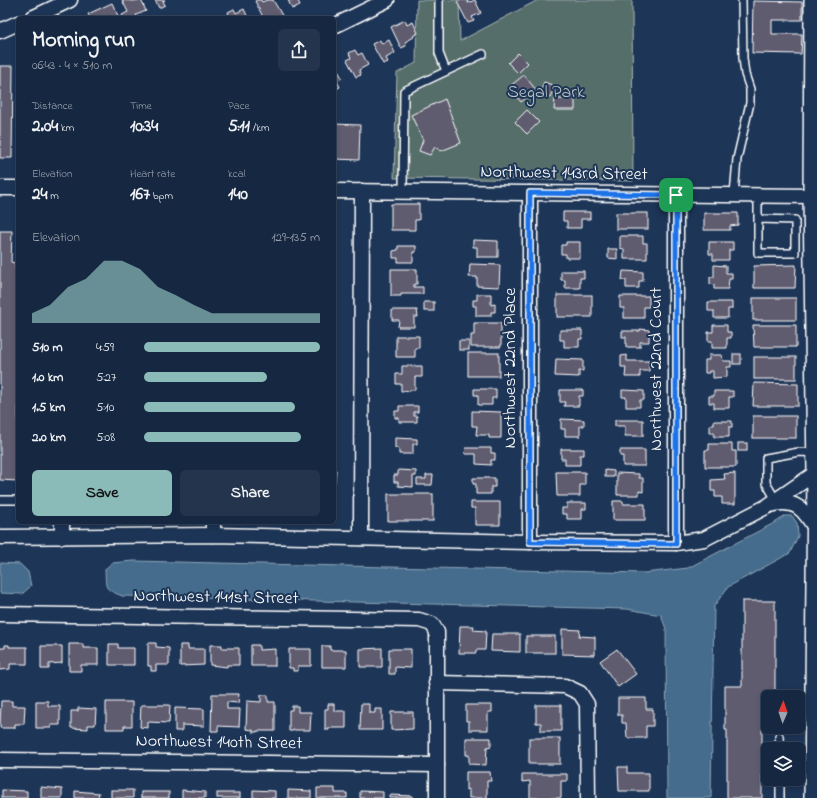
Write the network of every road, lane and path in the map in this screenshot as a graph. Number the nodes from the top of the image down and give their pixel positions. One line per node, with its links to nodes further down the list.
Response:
1 (70, 0): 6 (street)
2 (387, 0): 8 (street)
3 (439, 0): 11 (lane)
4 (742, 0): 17 (lane)
5 (814, 0): 19 (main road)
6 (47, 15)
7 (16, 25): 9 (street)
8 (336, 25)
9 (0, 31)
10 (483, 54): 11 (lane)
11 (446, 71): 14 (lane)
12 (336, 191): 13 (street, Northwest 143rd Street)
13 (362, 191): 14 (street, Northwest 143rd Street); 31 (street)
14 (403, 192): 15 (street, Northwest 143rd Street)
15 (530, 193): 16 (street, Northwest 143rd Street); 32 (street, Northwest 22nd Place)
16 (676, 195): 17 (street, Northwest 143rd Street); 33 (street, Northwest 22nd Court)
17 (734, 195): 18 (street, Northwest 143rd Street)
18 (758, 196): 19 (street, Northwest 143rd Street); 20 (lane)
19 (815, 196): 21 (main road)
20 (758, 219): 20 (lane)
21 (816, 453): 22 (main road); 25 (lane)
22 (816, 472): 25 (street); 28 (main road)
23 (0, 500): 24 (lane)
24 (16, 500)
25 (771, 503): 28 (street); 33 (street)
26 (62, 524): 30 (street)
27 (213, 529): 30 (street); 31 (street)
28 (816, 530): 34 (main road)
29 (0, 537): 30 (street)
30 (62, 537)
31 (361, 538): 32 (street)
32 (530, 542): 33 (street)
33 (676, 544)
34 (816, 600): 41 (main road)
35 (0, 614): 36 (street, Northwest 141st Street)
36 (436, 683): 40 (street); 44 (street)
37 (780, 736): 38 (lane)
38 (780, 742)
39 (0, 760): 40 (street, Northwest 140th Street)
40 (437, 765): 43 (street)
41 (806, 769): 46 (main road)
42 (780, 786): 45 (lane)
43 (437, 798)
44 (588, 798)
45 (780, 798)
46 (814, 798)

